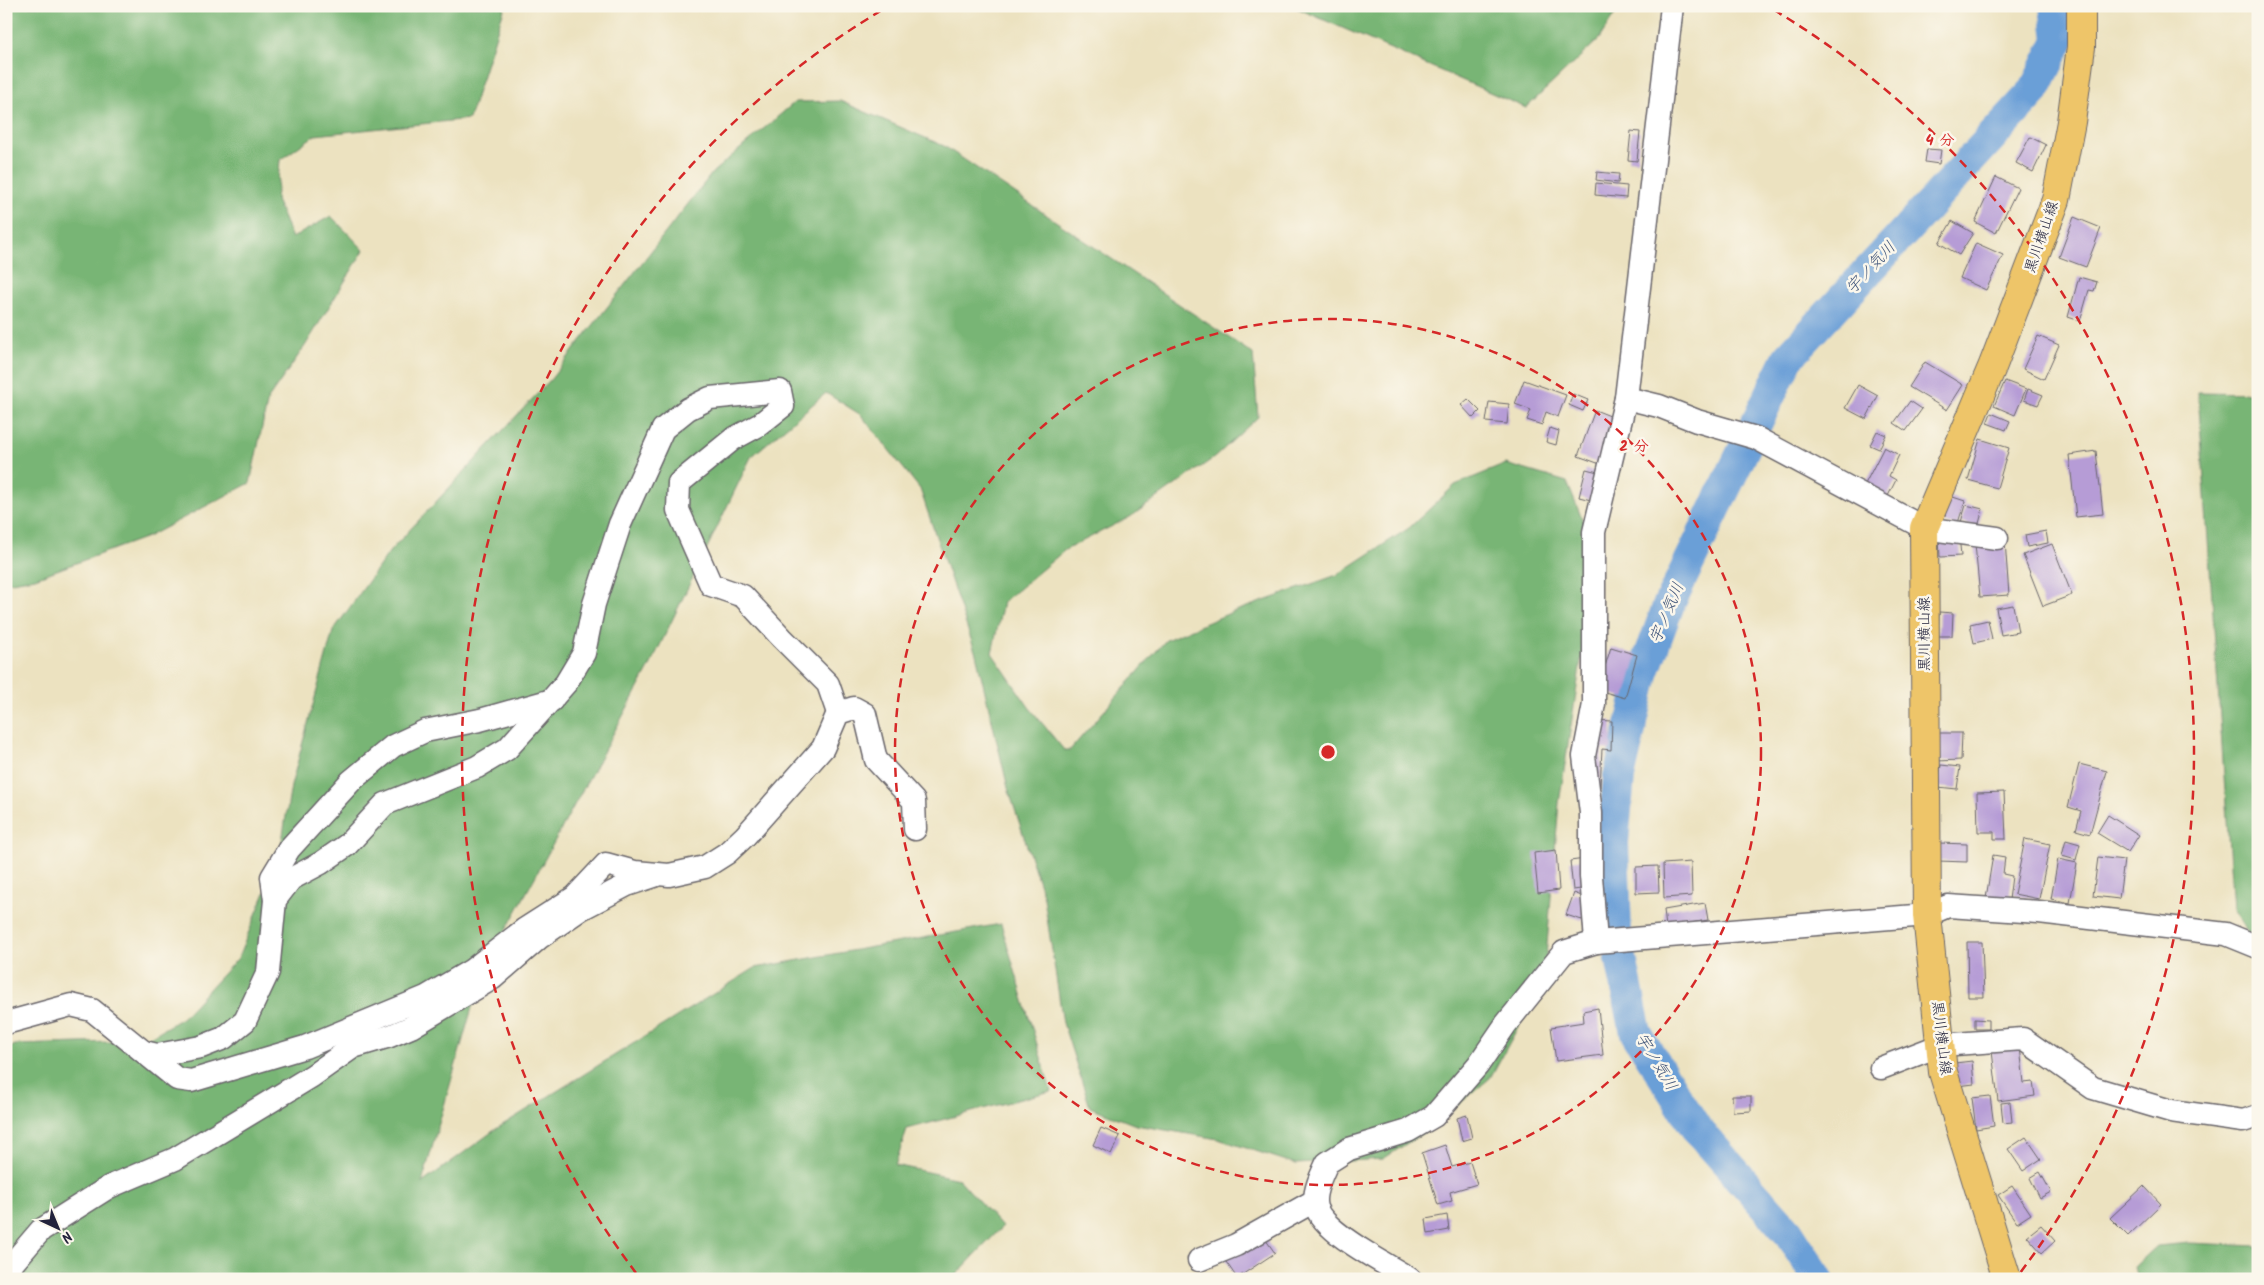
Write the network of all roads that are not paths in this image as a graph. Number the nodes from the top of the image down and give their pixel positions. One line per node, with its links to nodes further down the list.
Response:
1 (1672, 6): 3 (street)
2 (2082, 6): 4 (main road, 黒川横山線)
3 (1626, 398): 4 (street); 12 (street)
4 (1924, 528): 5 (street); 11 (main road, 黒川横山線)
5 (1997, 538)
6 (552, 700): 7 (street); 10 (street); 10 (street)
7 (838, 713): 8 (street); 9 (street)
8 (915, 830)
9 (661, 874): 16 (street); 21 (street)
10 (275, 900): 16 (street)
11 (1927, 915): 12 (street); 13 (street); 15 (main road, 黒川横山線)
12 (1596, 942): 19 (street)
13 (2258, 947)
14 (6, 1024): 16 (street)
15 (1941, 1045): 17 (street); 18 (street); 23 (main road, 黒川横山線)
16 (144, 1052)
17 (1881, 1068)
18 (2258, 1116)
19 (1314, 1201): 20 (street); 22 (street)
20 (1199, 1260)
21 (6, 1271)
22 (1410, 1279)
23 (2007, 1279)

